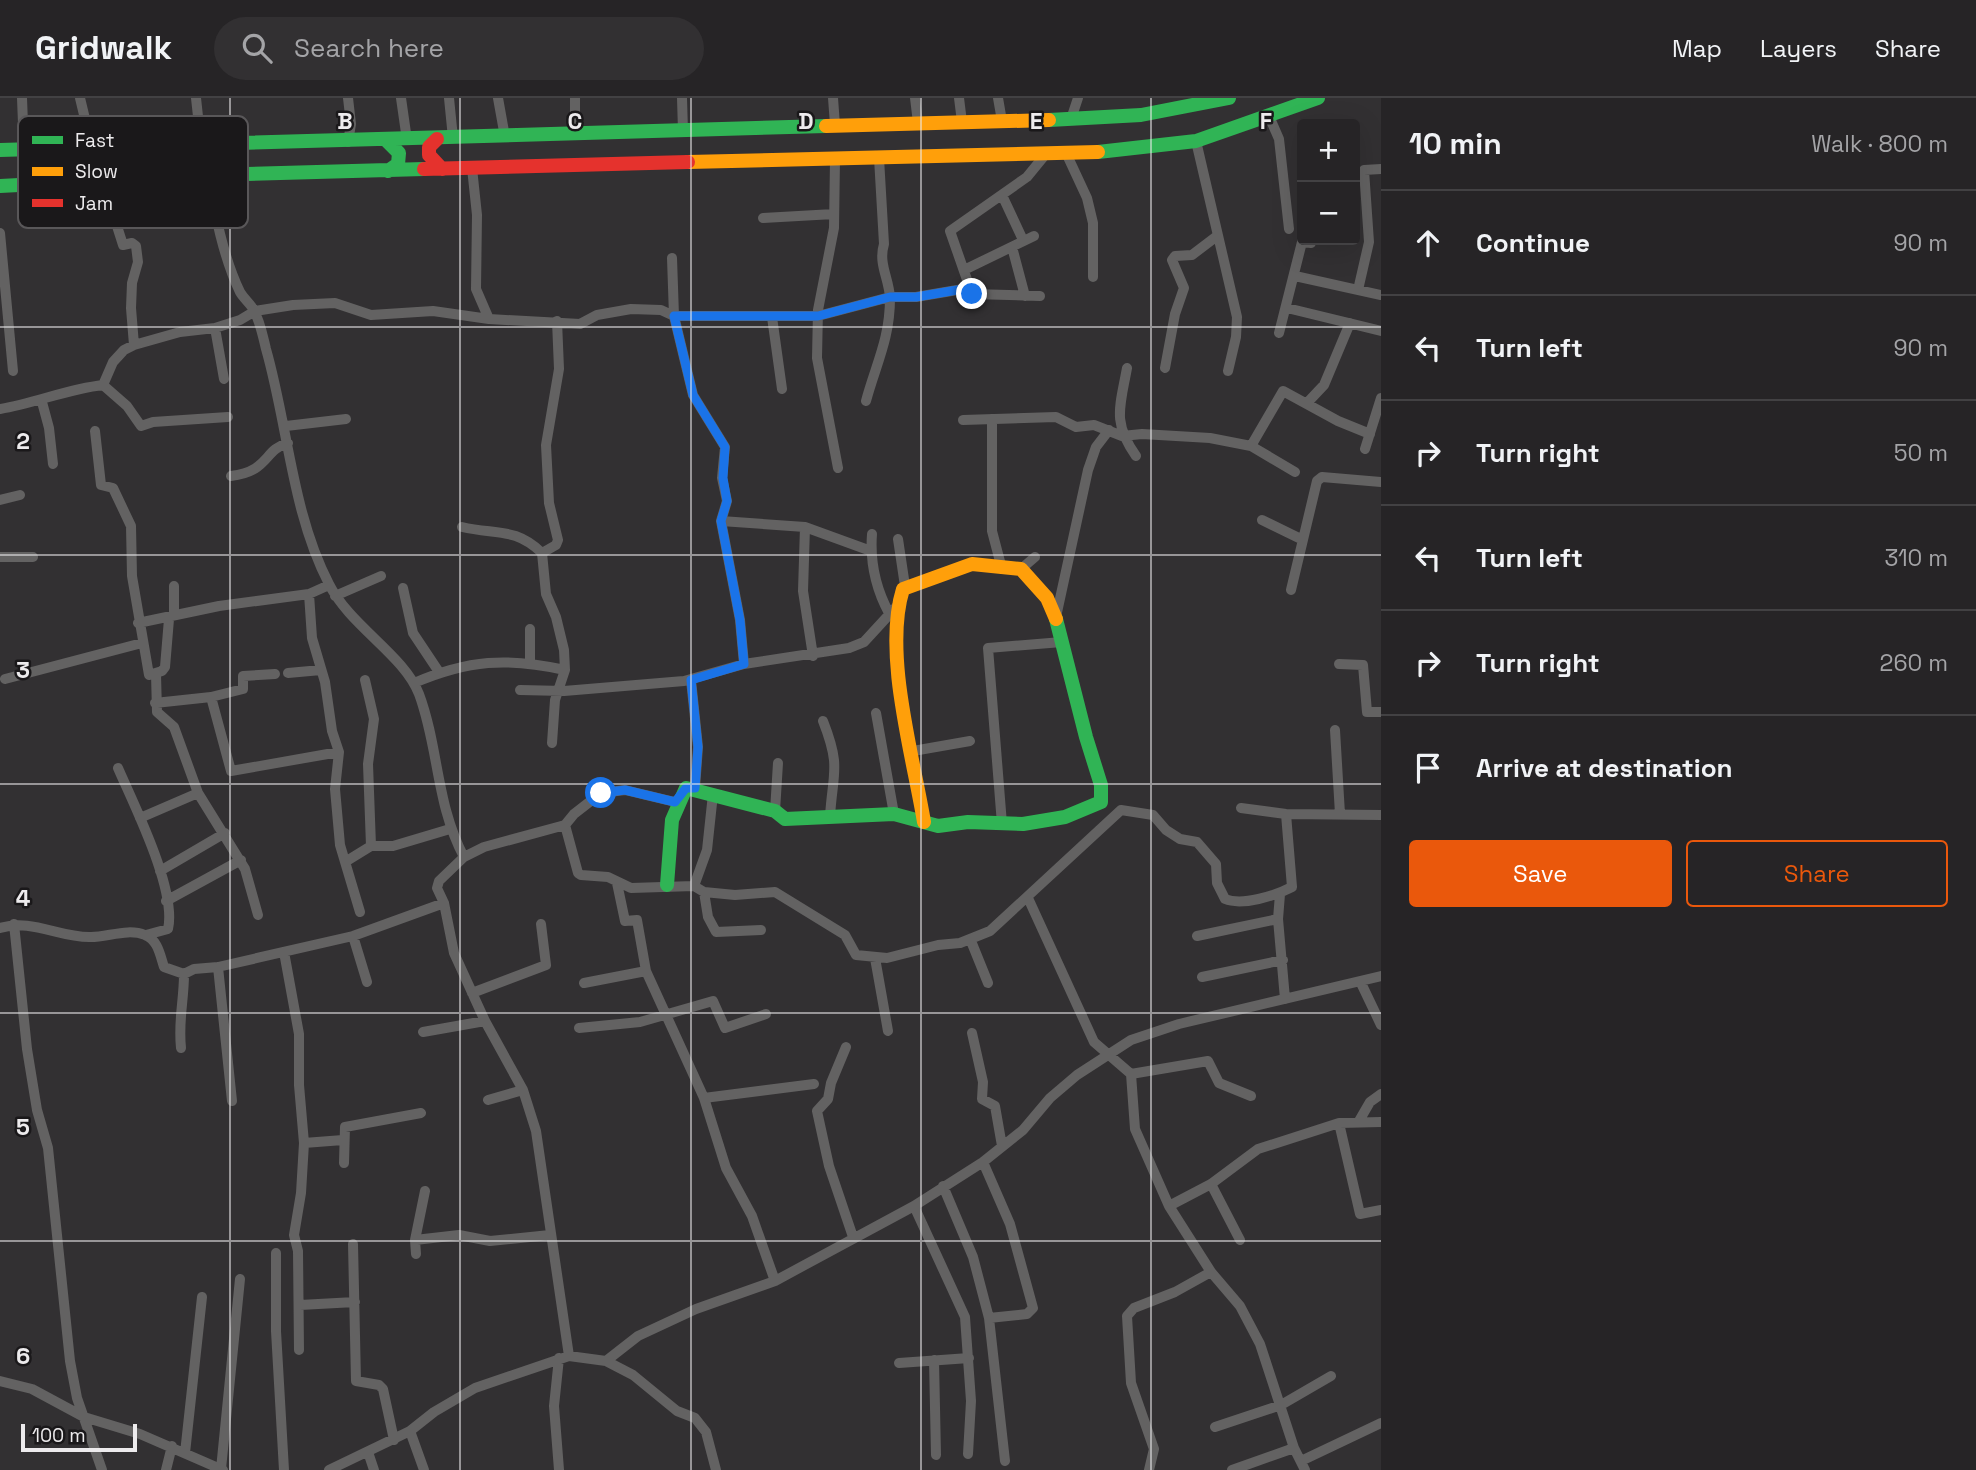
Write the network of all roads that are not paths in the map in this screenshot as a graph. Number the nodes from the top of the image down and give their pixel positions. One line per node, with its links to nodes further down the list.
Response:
1 (22, 98): 17 (street)
2 (80, 98): 18 (street)
3 (196, 98): 19 (street)
4 (348, 98): 34 (street)
5 (401, 98): 31 (street)
6 (449, 98): 29 (street)
7 (498, 98): 28 (street)
8 (575, 98): 27 (street)
9 (682, 98): 26 (street)
10 (833, 98): 25 (street)
11 (915, 98): 24 (street)
12 (959, 98): 23 (street)
13 (998, 98): 22 (street)
14 (1078, 98): 21 (street)
15 (1229, 98): 21 (main road)
16 (1318, 98): 20 (main road)
17 (23, 116)
18 (84, 116)
19 (198, 116)
20 (1269, 116): 33 (main road); 54 (street)
21 (1071, 120): 22 (main road)
22 (1002, 121): 23 (main road)
23 (962, 122): 24 (main road)
24 (918, 123): 25 (main road)
25 (835, 125): 26 (main road)
26 (683, 131): 27 (main road)
27 (575, 134): 28 (main road)
28 (505, 136): 29 (main road)
29 (453, 138): 30 (main road)
30 (437, 139): 31 (main road); 42 (main road)
31 (407, 140): 32 (main road)
32 (387, 141): 34 (main road); 45 (main road)
33 (1196, 141): 39 (main road); 57 (street)
34 (348, 142): 35 (main road)
35 (248, 143)
36 (18, 149): 37 (main road)
37 (0, 150)
38 (1045, 155): 39 (main road); 40 (main road); 49 (street)
39 (1067, 155): 64 (street)
40 (878, 159): 41 (main road); 70 (street)
41 (835, 160): 43 (main road); 50 (street)
42 (442, 169): 43 (main road); 45 (main road)
43 (472, 169): 76 (street)
44 (1381, 169): 66 (street)
45 (388, 171): 46 (main road)
46 (248, 174)
47 (18, 185): 48 (main road)
48 (0, 186)
49 (1002, 195): 58 (street); 62 (street)
50 (834, 214): 51 (street); 74 (street)
51 (763, 218)
52 (118, 228): 82 (street)
53 (220, 228): 72 (street)
54 (1289, 229)
55 (0, 233): 85 (street)
56 (1034, 236): 58 (street)
57 (1217, 236): 84 (street); 86 (street)
58 (1023, 240): 60 (street)
59 (1301, 245): 63 (street)
60 (1012, 247): 62 (street); 68 (street)
61 (672, 258): 73 (street)
62 (964, 270): 65 (street)
63 (1295, 276): 66 (street); 71 (street)
64 (1093, 277)
65 (969, 288): 68 (street); 70 (street)
66 (1358, 290): 67 (street)
67 (1381, 295)
68 (1026, 296): 69 (street)
69 (1040, 296)
70 (890, 297): 74 (street); 91 (street)
71 (1287, 308): 78 (street); 81 (street)
72 (254, 311): 76 (street); 79 (street); 100 (street)
73 (674, 316): 75 (street); 77 (street); 117 (street)
74 (818, 316): 75 (street); 110 (street)
75 (772, 317): 89 (street)
76 (489, 319): 77 (street)
77 (557, 321): 124 (street)
78 (1350, 323): 80 (street); 93 (street)
79 (215, 328): 82 (street); 87 (street)
80 (1381, 331)
81 (1279, 333)
82 (134, 345): 88 (street)
83 (1127, 368): 104 (street)
84 (1165, 368)
85 (13, 371)
86 (1228, 371)
87 (225, 379)
88 (103, 385): 92 (street); 96 (street)
89 (782, 388)
90 (1381, 398): 94 (street)
91 (866, 401)
92 (43, 402): 95 (street); 109 (street)
93 (1307, 403): 103 (street); 106 (street)
94 (1381, 404): 103 (street)
95 (0, 409)
96 (228, 417)
97 (346, 419): 100 (street)
98 (992, 419): 99 (street); 101 (street); 128 (street)
99 (963, 420)
100 (286, 426): 105 (street)
101 (1109, 430): 104 (street); 140 (street)
102 (95, 431): 141 (street)
103 (1370, 434): 107 (street)
104 (1122, 436): 106 (street); 108 (street)
105 (288, 443): 112 (street); 131 (street)
106 (1251, 446): 111 (street)
107 (1365, 449)
108 (1136, 456)
109 (53, 464)
110 (838, 468)
111 (1295, 472)
112 (232, 476)
113 (1381, 482): 122 (street)
114 (20, 495): 115 (street)
115 (0, 499)
116 (1262, 520): 122 (street)
117 (721, 521): 119 (street); 147 (street)
118 (462, 527): 124 (street)
119 (804, 527): 123 (street); 145 (street)
120 (872, 534): 123 (street)
121 (898, 540): 133 (street)
122 (1303, 540): 135 (street)
123 (871, 551): 138 (street)
124 (542, 552): 150 (street)
125 (33, 556): 126 (street)
126 (0, 557)
127 (1035, 557): 129 (street)
128 (1002, 569): 129 (main road); 133 (main road)
129 (1021, 569): 140 (main road)
130 (381, 576): 137 (street)
131 (329, 584): 136 (street); 137 (street)
132 (174, 586): 139 (street)
133 (905, 586): 138 (main road)
134 (403, 588): 151 (street)
135 (1292, 590)
136 (309, 594): 139 (street); 149 (street)
137 (335, 596): 158 (street)
138 (893, 609): 145 (street); 169 (main road)
139 (172, 617): 141 (street); 153 (street)
140 (1056, 617): 143 (main road)
141 (138, 623): 144 (street)
142 (530, 629): 146 (street)
143 (1062, 642): 186 (street); 186 (main road)
144 (142, 643): 153 (street); 155 (street)
145 (813, 656): 147 (street)
146 (530, 662): 150 (street); 151 (street)
147 (744, 664): 157 (street)
148 (1339, 664): 163 (street)
149 (321, 670): 152 (street); 170 (street)
150 (565, 670): 160 (street)
151 (439, 672): 158 (street)
152 (288, 673)
153 (156, 674): 162 (street)
154 (275, 674): 161 (street)
155 (5, 679)
156 (365, 680): 190 (street)
157 (691, 680): 160 (street); 173 (street)
158 (414, 683): 188 (street)
159 (520, 690): 160 (street)
160 (557, 691): 168 (street)
161 (211, 697): 162 (street); 170 (street)
162 (155, 703): 174 (street)
163 (1381, 712)
164 (876, 713): 179 (street)
165 (823, 721): 183 (street)
166 (1335, 730): 181 (street)
167 (970, 741): 169 (street)
168 (552, 743)
169 (914, 751): 185 (main road)
170 (339, 752): 193 (street)
171 (778, 763): 178 (street)
172 (118, 768): 184 (street)
173 (695, 788): 175 (main road); 176 (main road)
174 (198, 793): 184 (street); 189 (street)
175 (713, 794): 178 (main road); 197 (street)
176 (675, 802): 187 (street); 196 (main road)
177 (1241, 808): 180 (street)
178 (775, 811): 183 (main road)
179 (894, 814): 183 (main road); 185 (main road)
180 (1286, 814): 181 (street); 199 (street)
181 (1340, 814): 182 (street)
182 (1381, 815)
183 (830, 816)
184 (140, 818): 194 (street)
185 (925, 822): 186 (main road)
186 (1002, 824)
187 (565, 825): 191 (street); 195 (street)
188 (450, 829): 190 (street); 191 (street)
189 (226, 833): 192 (street); 194 (street)
190 (371, 846): 193 (street)
191 (464, 857): 202 (street)
192 (241, 860): 201 (street); 204 (street)
193 (345, 862): 203 (street)
194 (160, 871): 201 (street)
195 (617, 883): 196 (street); 218 (street)
196 (667, 885): 197 (street)
197 (694, 886): 198 (street)
198 (704, 892): 209 (street); 215 (street)
199 (1280, 894): 200 (street); 205 (street)
200 (1028, 898): 213 (street); 238 (street)
201 (166, 901): 210 (street)
202 (444, 903): 211 (street); 226 (street)
203 (360, 912)
204 (258, 915)
205 (1278, 919): 212 (street); 216 (street)
206 (13, 924): 208 (street); 210 (street); 285 (street)
207 (541, 924): 226 (street)
208 (0, 928)
209 (761, 930)
210 (146, 935): 219 (street)
211 (353, 936): 214 (street); 222 (street)
212 (1197, 936)
213 (971, 941): 215 (street); 224 (street)
214 (284, 952): 217 (street); 252 (street)
215 (875, 958): 233 (street)
216 (1283, 960): 221 (street); 227 (street)
217 (218, 967): 219 (street); 246 (street)
218 (646, 971): 223 (street); 228 (street)
219 (184, 974): 237 (street)
220 (1381, 976): 225 (street)
221 (1202, 977)
222 (367, 982)
223 (584, 983)
224 (988, 983)
225 (1361, 983): 227 (street); 231 (street)
226 (472, 993): 230 (street)
227 (1285, 999): 238 (street)
228 (664, 1013): 229 (street); 232 (street); 244 (street)
229 (766, 1014)
230 (485, 1021): 234 (street); 241 (street)
231 (1381, 1025)
232 (579, 1028)
233 (888, 1031)
234 (423, 1032)
235 (972, 1033): 253 (street)
236 (846, 1047): 263 (street)
237 (181, 1048)
238 (1108, 1055): 239 (street); 253 (street)
239 (1131, 1074): 243 (street); 260 (street)
240 (814, 1084): 244 (street)
241 (523, 1090): 245 (street); 262 (street)
242 (1381, 1094): 248 (street)
243 (1251, 1096)
244 (704, 1098): 271 (street)
245 (488, 1100)
246 (232, 1101)
247 (421, 1113): 251 (street)
248 (1359, 1121): 249 (street); 250 (street)
249 (1381, 1122)
250 (1339, 1123): 256 (street); 261 (street)
251 (343, 1140): 252 (street); 255 (street)
252 (304, 1143): 274 (street)
253 (1002, 1146): 254 (street)
254 (982, 1162): 257 (street); 275 (street)
255 (344, 1163)
256 (1211, 1184): 260 (street); 265 (street)
257 (943, 1186): 259 (street); 275 (street)
258 (425, 1191): 264 (street)
259 (914, 1206): 263 (street); 278 (street)
260 (1169, 1206): 269 (street)
261 (1381, 1210)
262 (550, 1235): 264 (street); 277 (street)
263 (853, 1237): 271 (street)
264 (415, 1240): 268 (street)
265 (1240, 1240)
266 (353, 1244): 273 (street)
267 (276, 1253): 301 (street)
268 (416, 1254)
269 (1211, 1272): 284 (street); 307 (street)
270 (240, 1279): 300 (street)
271 (775, 1281): 280 (street)
272 (202, 1297): 293 (street)
273 (355, 1302): 274 (street); 289 (street)
274 (300, 1305): 276 (street)
275 (989, 1318): 296 (street)
276 (299, 1350)
277 (564, 1357): 280 (street); 288 (street); 305 (street)
278 (969, 1358): 279 (street); 294 (street)
279 (934, 1360): 281 (street); 295 (street)
280 (606, 1361): 306 (street)
281 (899, 1363)
282 (1331, 1376): 284 (street)
283 (0, 1381): 285 (street)
284 (1281, 1405): 287 (street); 291 (street)
285 (83, 1417): 290 (street); 298 (street)
286 (1381, 1423): 297 (street)
287 (1215, 1427)
288 (410, 1431): 289 (street); 304 (street)
289 (394, 1440): 292 (street)
290 (172, 1446): 293 (street); 299 (street)
291 (1294, 1448): 297 (street); 308 (street)
292 (368, 1452): 302 (street); 303 (street)
293 (186, 1453): 300 (street)
294 (968, 1454)
295 (936, 1455)
296 (1006, 1461)
297 (1303, 1466)
298 (102, 1470)
299 (166, 1470)
300 (222, 1470)
301 (284, 1470)
302 (329, 1470)
303 (374, 1470)
304 (424, 1470)
305 (559, 1470)
306 (716, 1470)
307 (1149, 1470)
308 (1231, 1470)

